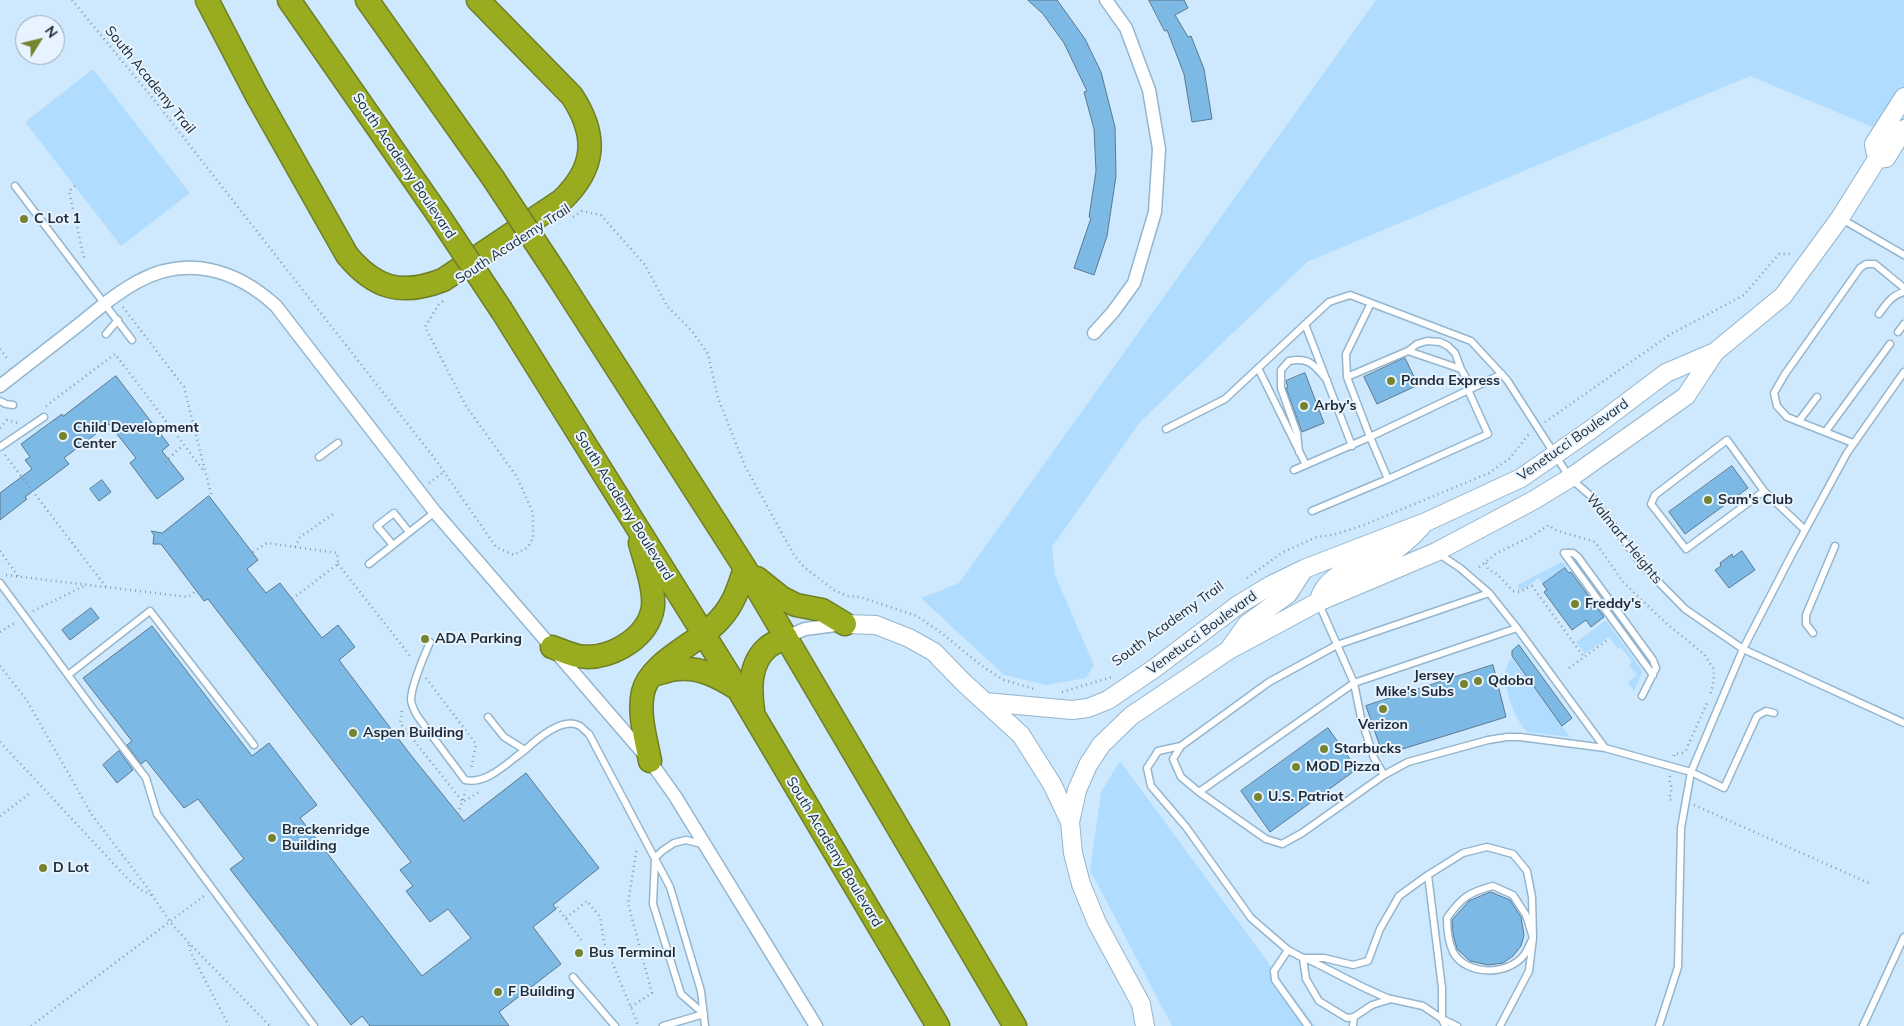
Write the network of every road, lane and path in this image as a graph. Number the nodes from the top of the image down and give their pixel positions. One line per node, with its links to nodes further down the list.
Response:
1 (72, 0): 18 (path, South Academy Trail)
2 (207, 0): 6 (highway)
3 (282, 0): 8 (highway)
4 (289, 0): 8 (highway, South Academy Boulevard)
5 (367, 0): 85 (highway, bridge)
6 (478, 0)
7 (1106, 0): 26 (street)
8 (325, 52): 71 (highway, South Academy Boulevard, bridge)
9 (1904, 97): 11 (street, Venetucci Boulevard)
10 (1904, 129): 11 (street, Venetucci Boulevard)
11 (1877, 159): 13 (street, Venetucci Boulevard)
12 (15, 186): 20 (lane)
13 (1840, 218): 15 (street, Venetucci Boulevard); 16 (lane)
14 (566, 221): 119 (path, South Academy Trail)
15 (1818, 250): 31 (street, Venetucci Boulevard); 48 (path)
16 (1904, 255)
17 (1904, 290): 21 (lane); 45 (lane)
18 (447, 299)
19 (1371, 303): 23 (lane, Walmart Heights); 35 (lane, Walmart Heights); 36 (lane)
20 (106, 304): 22 (lane); 38 (street); 69 (street)
21 (1879, 314)
22 (118, 320): 27 (lane); 28 (lane)
23 (1306, 324): 32 (lane, Walmart Heights); 37 (lane)
24 (1904, 324): 25 (lane)
25 (1898, 332)
26 (1094, 333)
27 (106, 334)
28 (132, 340)
29 (1890, 344): 50 (lane)
30 (1408, 351): 33 (lane); 33 (lane); 36 (lane)
31 (1715, 352): 58 (street, Venetucci Boulevard); 64 (street, Venetucci Boulevard)
32 (1258, 368): 49 (lane, Walmart Heights); 57 (lane)
33 (1461, 369): 39 (lane)
34 (1904, 372): 53 (lane)
35 (1502, 374): 39 (lane); 48 (lane, Walmart Heights)
36 (1347, 377): 51 (lane)
37 (1327, 380): 55 (lane); 57 (lane)
38 (0, 386)
39 (1470, 389): 51 (lane); 65 (lane)
40 (1816, 397): 45 (lane)
41 (0, 401): 42 (lane)
42 (13, 404)
43 (45, 406): 54 (path)
44 (44, 417): 56 (lane)
45 (1799, 421): 50 (lane)
46 (22, 424): 47 (path)
47 (0, 428)
48 (1538, 428): 58 (lane, Walmart Heights); 89 (path)
49 (1166, 429)
50 (1826, 431): 53 (lane)
51 (1370, 437): 55 (lane); 65 (lane)
52 (338, 443): 59 (lane)
53 (1853, 443): 72 (lane)
54 (183, 446): 60 (path); 63 (path)
55 (1352, 446): 61 (lane)
56 (0, 448): 92 (path)
57 (1299, 452): 61 (lane)
58 (1555, 454): 64 (lane, Walmart Heights); 70 (street, Venetucci Boulevard)
59 (319, 457)
60 (165, 462)
61 (1306, 465): 62 (lane)
62 (1294, 470)
63 (205, 473)
64 (1570, 478): 79 (street, Venetucci Boulevard); 108 (lane, Walmart Heights)
65 (1388, 479): 67 (lane)
66 (1764, 491): 66 (lane); 72 (lane)
67 (1312, 511)
68 (336, 512): 76 (path)
69 (435, 512): 73 (lane); 107 (street)
70 (1426, 522): 86 (street, Venetucci Boulevard); 96 (street)
71 (635, 523): 102 (highway, South Academy Boulevard); 107 (highway)
72 (1805, 530): 108 (lane)
73 (409, 532): 74 (lane); 74 (lane)
74 (392, 545): 83 (lane)
75 (1835, 546): 101 (lane)
76 (295, 547): 78 (path); 82 (path)
77 (0, 551): 88 (path)
78 (253, 552)
79 (1436, 552): 94 (lane); 96 (street, Venetucci Boulevard)
80 (1564, 553): 121 (lane)
81 (1485, 563): 84 (path); 110 (path); 135 (path)
82 (338, 564): 95 (path); 113 (path)
83 (370, 564)
84 (1479, 567)
85 (745, 568): 98 (highway); 102 (highway); 103 (highway)
86 (1304, 569): 109 (street); 122 (street, Venetucci Boulevard)
87 (0, 573): 88 (path)
88 (18, 576): 91 (path)
89 (1246, 579)
90 (0, 583): 97 (lane)
91 (84, 585): 92 (path); 97 (path)
92 (106, 587): 93 (path)
93 (196, 591)
94 (1489, 593): 99 (lane); 106 (lane)
95 (292, 599)
96 (1318, 602): 106 (lane); 109 (street, Venetucci Boulevard)
97 (25, 616): 100 (path); 114 (lane)
98 (845, 624): 103 (street); 122 (street)
99 (1517, 628): 117 (lane); 132 (lane)
100 (0, 632)
101 (1813, 633)
102 (704, 634): 115 (highway); 118 (highway, South Academy Boulevard)
103 (786, 637): 126 (highway); 176 (highway)
104 (1609, 639): 110 (path)
105 (430, 642): 113 (lane)
106 (1337, 645): 117 (lane); 131 (lane)
107 (552, 647): 134 (street)
108 (1743, 649): 127 (lane, Walmart Heights); 136 (lane)
109 (1229, 650): 143 (street, Venetucci Boulevard)
110 (1584, 657): 112 (path)
111 (0, 666): 149 (path)
112 (1569, 668)
113 (419, 669): 129 (path); 133 (lane)
114 (68, 675): 130 (lane); 170 (lane)
115 (652, 676): 118 (highway); 134 (highway)
116 (1114, 676): 120 (path, South Academy Trail)
117 (1354, 683): 137 (lane); 139 (lane)
118 (738, 690): 126 (highway, South Academy Boulevard)
119 (1036, 690)
120 (1058, 693)
121 (1642, 696)
122 (985, 702): 143 (street)
123 (403, 704): 138 (path)
124 (1774, 713): 136 (lane)
125 (488, 717): 133 (lane)
126 (754, 717): 175 (highway, South Academy Boulevard)
127 (1904, 723)
128 (0, 742): 149 (path)
129 (476, 744)
130 (254, 745)
131 (1181, 746): 139 (lane); 158 (lane)
132 (1605, 748): 135 (lane); 137 (lane)
133 (524, 750): 146 (lane)
134 (650, 761): 145 (street)
135 (1672, 767): 136 (lane); 141 (path)
136 (1691, 772): 141 (lane)
137 (1384, 775): 139 (lane)
138 (486, 788)
139 (1199, 792)
140 (29, 794): 142 (path)
141 (1686, 803): 148 (path); 183 (lane)
142 (0, 816)
143 (1070, 822): 177 (street, Venetucci Boulevard)
144 (638, 843): 162 (path)
145 (704, 844): 146 (lane); 174 (street)
146 (655, 858): 163 (lane); 163 (lane)
147 (1428, 875): 155 (lane); 159 (lane); 165 (lane)
148 (1871, 884)
149 (152, 896): 153 (path)
150 (195, 902): 153 (path)
151 (554, 903): 152 (path)
152 (566, 918): 156 (path); 162 (path)
153 (170, 922): 157 (path); 167 (path)
154 (1904, 937): 184 (lane)
155 (1533, 938): 155 (lane); 182 (lane)
156 (582, 941)
157 (189, 943): 168 (path); 169 (path)
158 (1288, 950): 159 (lane); 178 (lane)
159 (1303, 958): 161 (lane); 164 (lane)
160 (573, 977): 171 (lane)
161 (1391, 1000): 164 (lane); 165 (lane)
162 (631, 1007): 166 (path)
163 (704, 1014): 172 (lane); 173 (lane)
164 (1354, 1017): 179 (lane)
165 (1442, 1018): 180 (lane); 181 (lane)
166 (638, 1025)
167 (31, 1026)
168 (229, 1026)
169 (270, 1026)
170 (314, 1026)
171 (615, 1026)
172 (663, 1026)
173 (705, 1026)
174 (816, 1026)
175 (938, 1026)
176 (1016, 1026)
177 (1145, 1026)
178 (1308, 1026)
179 (1353, 1026)
180 (1445, 1026)
181 (1457, 1026)
182 (1500, 1026)
183 (1659, 1026)
184 (1863, 1026)

